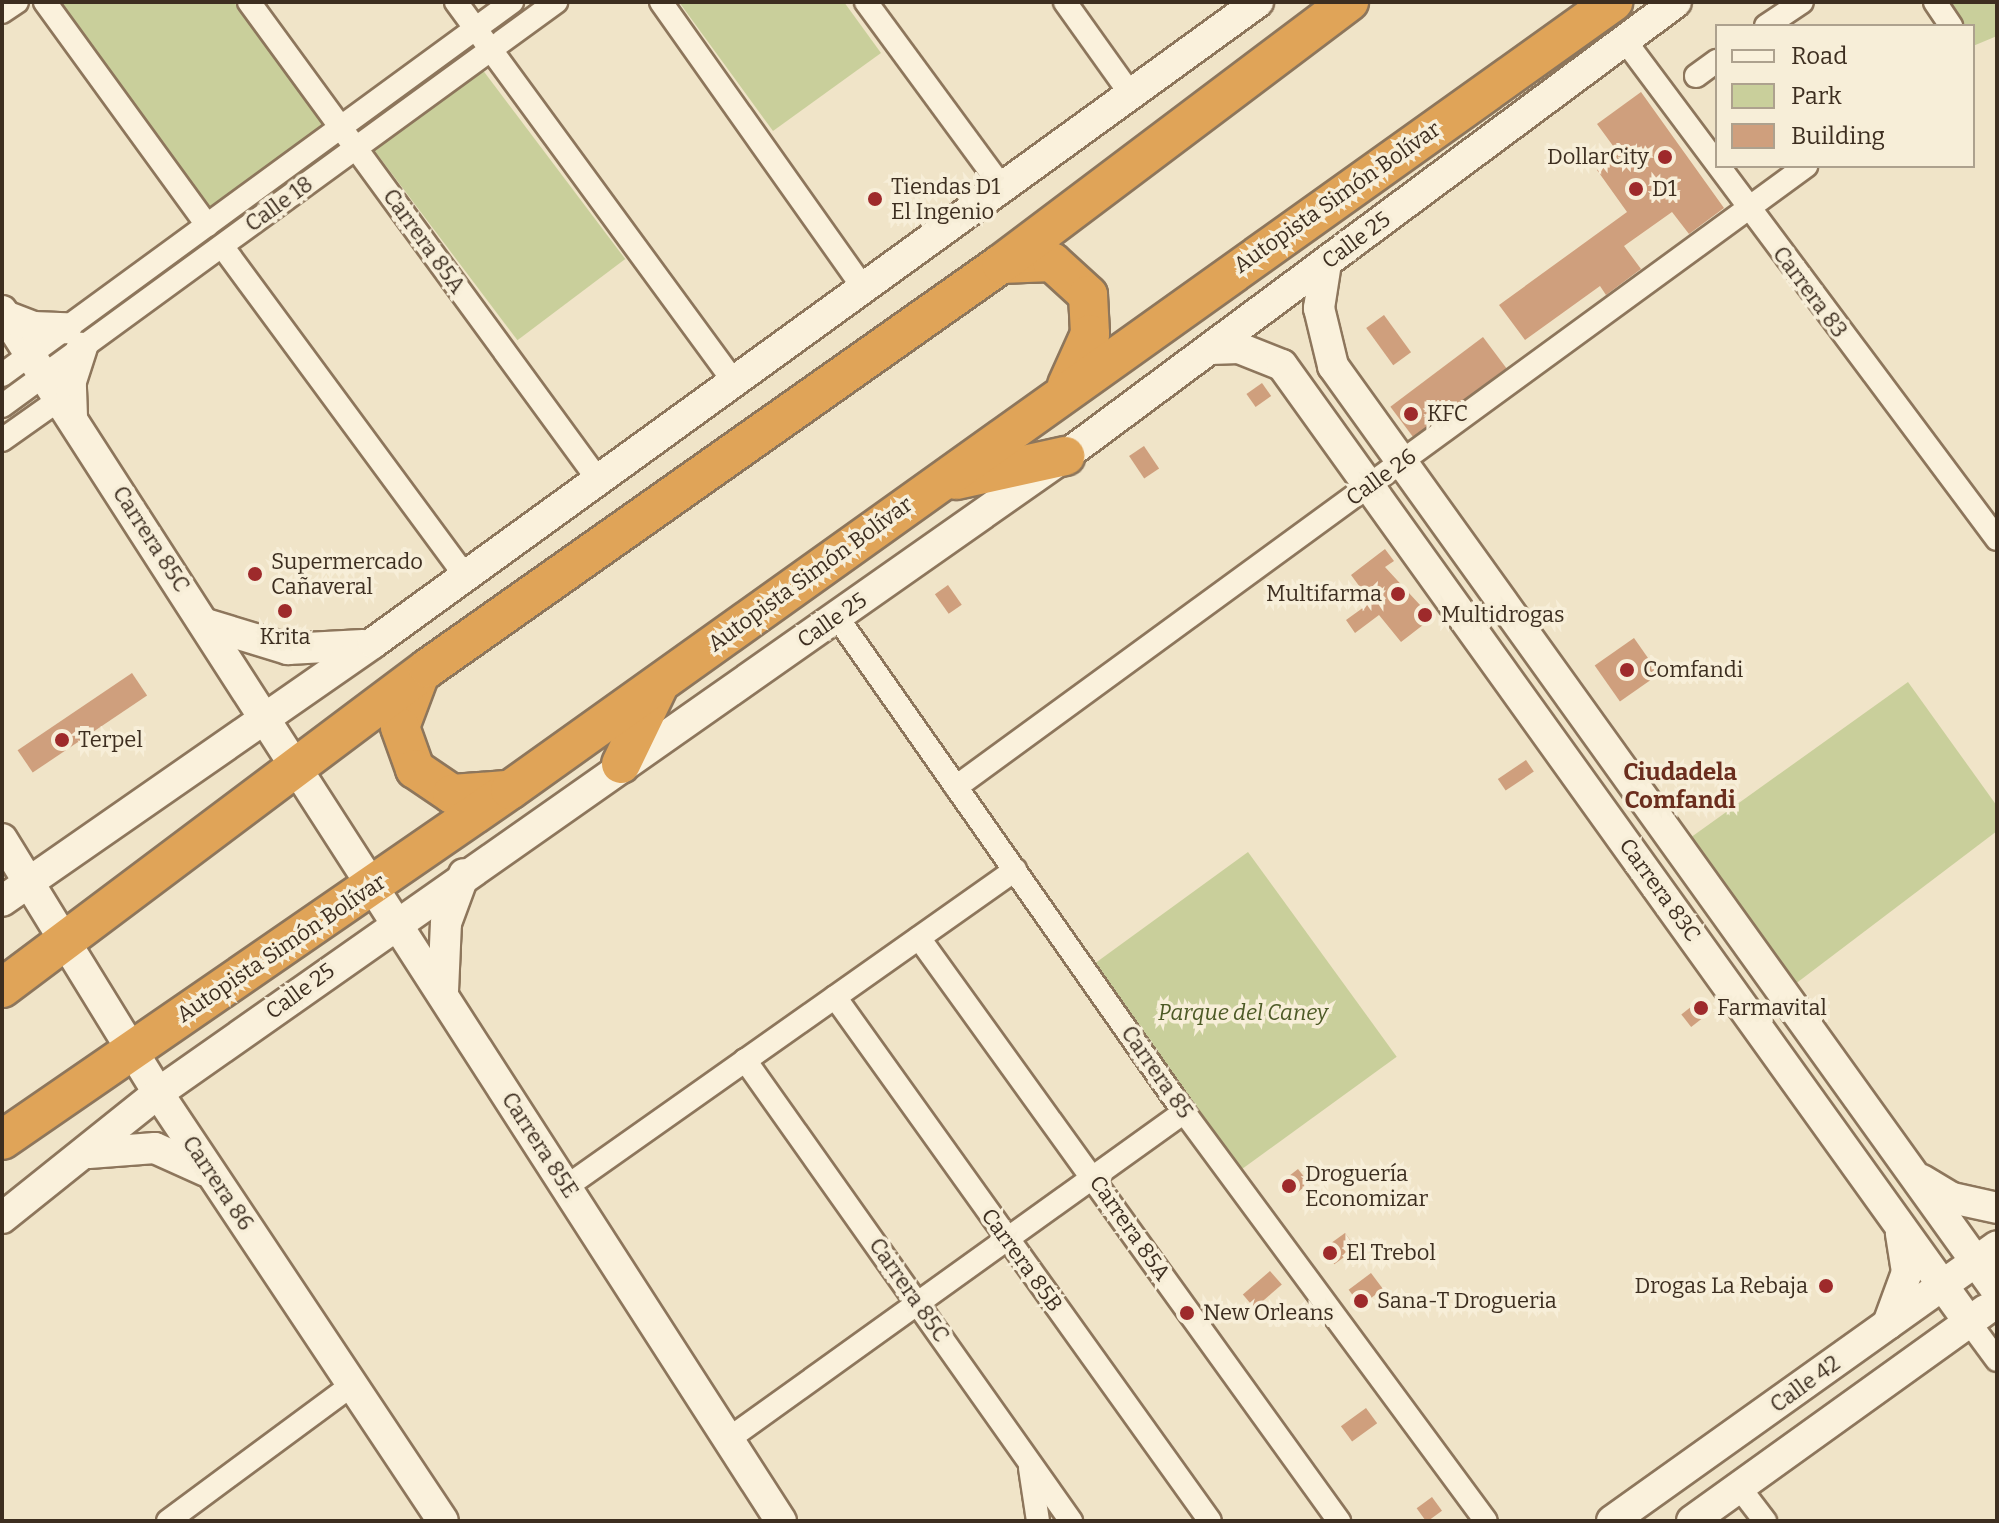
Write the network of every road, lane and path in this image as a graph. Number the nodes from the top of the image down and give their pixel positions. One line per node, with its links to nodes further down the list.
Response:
1 (17, 2): 16 (street)
2 (45, 2): 33 (street)
3 (249, 2): 26 (street, Carrera 85A)
4 (456, 2): 20 (street)
5 (512, 2): 20 (street, Calle 18)
6 (556, 2): 22 (street, Calle 18)
7 (661, 2): 37 (street)
8 (866, 2): 31 (street)
9 (1065, 2): 25 (street)
10 (1258, 2): 25 (street)
11 (1349, 2): 36 (highway)
12 (1613, 2): 44 (highway, Autopista Simón Bolívar)
13 (1684, 2): 15 (street, Calle 25)
14 (1935, 2): 19 (street)
15 (1668, 10): 21 (street, Calle 25)
16 (2, 12)
17 (1795, 13): 18 (street)
18 (1770, 24)
19 (1950, 24)
20 (475, 29): 22 (street); 26 (street, Calle 18)
21 (1626, 42): 28 (street, Carrera 83); 35 (street, Calle 25)
22 (491, 50): 27 (street, Calle 18); 42 (street)
23 (1715, 62): 24 (street)
24 (1696, 76)
25 (1132, 96): 31 (street)
26 (341, 127): 27 (street, Carrera 85A); 33 (street, Calle 18)
27 (356, 148): 34 (street, Calle 18); 49 (street, Carrera 85A)
28 (1715, 167)
29 (1716, 168): 32 (street, Carrera 83)
30 (1803, 168): 32 (street, Calle 26)
31 (1001, 186): 37 (street)
32 (1746, 210): 48 (street, Calle 26); 52 (street, Carrera 83)
33 (207, 225): 39 (street, Calle 18)
34 (222, 246): 39 (street, Calle 18); 53 (street)
35 (1326, 263): 40 (street, Calle 25); 48 (street, Carrera 83C)
36 (1001, 264): 44 (highway); 57 (highway)
37 (864, 289): 42 (street)
38 (4, 313): 39 (street); 43 (street, Carrera 85C)
39 (74, 338): 43 (street, Calle 18); 43 (street)
40 (1210, 349): 47 (street, Calle 25); 50 (street, Carrera 83C)
41 (2, 375): 43 (street, Calle 18)
42 (734, 382): 49 (street)
43 (52, 386): 45 (street, Calle 18); 46 (street, Calle 18); 55 (street, Carrera 85C)
44 (1066, 387): 51 (highway, Autopista Simón Bolívar)
45 (2, 406)
46 (2, 440)
47 (1065, 456): 51 (highway); 54 (street, Calle 25)
48 (1400, 463): 50 (street, Calle 26); 64 (street, Carrera 83C)
49 (599, 481): 53 (street)
50 (1369, 486): 62 (street, Calle 26); 66 (street, Carrera 83C)
51 (907, 504): 58 (highway, Autopista Simón Bolívar)
52 (1997, 539)
53 (465, 576): 56 (street)
54 (837, 617): 60 (street, Calle 25); 62 (street, Carrera 85)
55 (206, 624): 56 (street); 59 (street, Carrera 85C)
56 (373, 643): 59 (street)
57 (428, 668): 61 (highway); 63 (highway)
58 (660, 683): 60 (highway); 63 (highway, Autopista Simón Bolívar)
59 (264, 715): 61 (street, Carrera 85C); 69 (street)
60 (621, 764): 68 (street, Calle 25)
61 (298, 768): 70 (street, Carrera 85E); 76 (highway)
62 (956, 787): 67 (street, Carrera 85)
63 (510, 790): 70 (highway, Autopista Simón Bolívar)
64 (1658, 824): 66 (street); 71 (street, Carrera 83C)
65 (2, 839): 69 (street, Carrera 86)
66 (1626, 844): 73 (street, Carrera 83C)
67 (1015, 870): 75 (street); 83 (street, Carrera 85)
68 (464, 874): 74 (street, Calle 25); 78 (street)
69 (28, 881): 72 (street); 76 (street, Carrera 86)
70 (374, 885): 74 (street, Carrera 85E); 80 (highway, Autopista Simón Bolívar)
71 (1712, 898): 73 (street); 86 (street, Carrera 83C)
72 (2, 901)
73 (1681, 920): 91 (street, Carrera 83C)
74 (397, 921): 78 (street, Carrera 85E); 82 (street, Calle 25)
75 (919, 938): 79 (street); 88 (street, Carrera 85A)
76 (66, 940): 77 (highway); 80 (street, Carrera 86)
77 (2, 988)
78 (443, 993): 89 (street, Carrera 85E)
79 (835, 997): 81 (street); 93 (street, Carrera 85B)
80 (131, 1049): 82 (street, Carrera 86); 84 (highway, Autopista Simón Bolívar)
81 (745, 1060): 89 (street); 98 (street, Carrera 85C)
82 (158, 1093): 85 (street, Calle 25); 87 (street, Carrera 86)
83 (1184, 1112): 88 (street); 113 (street, Carrera 85)
84 (2, 1140)
85 (79, 1156): 87 (street); 92 (street, Calle 25)
86 (1901, 1159): 90 (street); 94 (street, Carrera 83C)
87 (211, 1174): 102 (street, Carrera 86)
88 (1094, 1177): 93 (street); 112 (street, Carrera 85A)
89 (566, 1187): 103 (street, Carrera 85E)
90 (1997, 1208)
91 (1893, 1217): 95 (street, Carrera 83C); 100 (street)
92 (2, 1218)
93 (1007, 1240): 98 (street); 111 (street, Carrera 85B)
94 (1986, 1254): 95 (street, Calle 42); 96 (street, Carrera 83C)
95 (1943, 1285): 99 (street, Carrera 83C); 100 (street, Calle 42)
96 (1997, 1291)
97 (1997, 1302): 99 (street, Calle 42)
98 (919, 1303): 103 (street); 104 (street, Carrera 85C)
99 (1969, 1322): 101 (street, Carrera 83C); 105 (street, Calle 42)
100 (1888, 1324): 114 (street, Calle 42)
101 (1997, 1360)
102 (352, 1385): 106 (street); 107 (street, Carrera 86)
103 (730, 1438): 108 (street, Carrera 85E)
104 (1029, 1463): 109 (street); 110 (street, Carrera 85C)
105 (1739, 1487): 115 (street, Calle 42); 116 (street)
106 (168, 1521)
107 (443, 1521)
108 (781, 1521)
109 (1038, 1521)
110 (1071, 1521)
111 (1210, 1521)
112 (1339, 1521)
113 (1486, 1521)
114 (1612, 1521)
115 (1692, 1521)
116 (1765, 1521)

